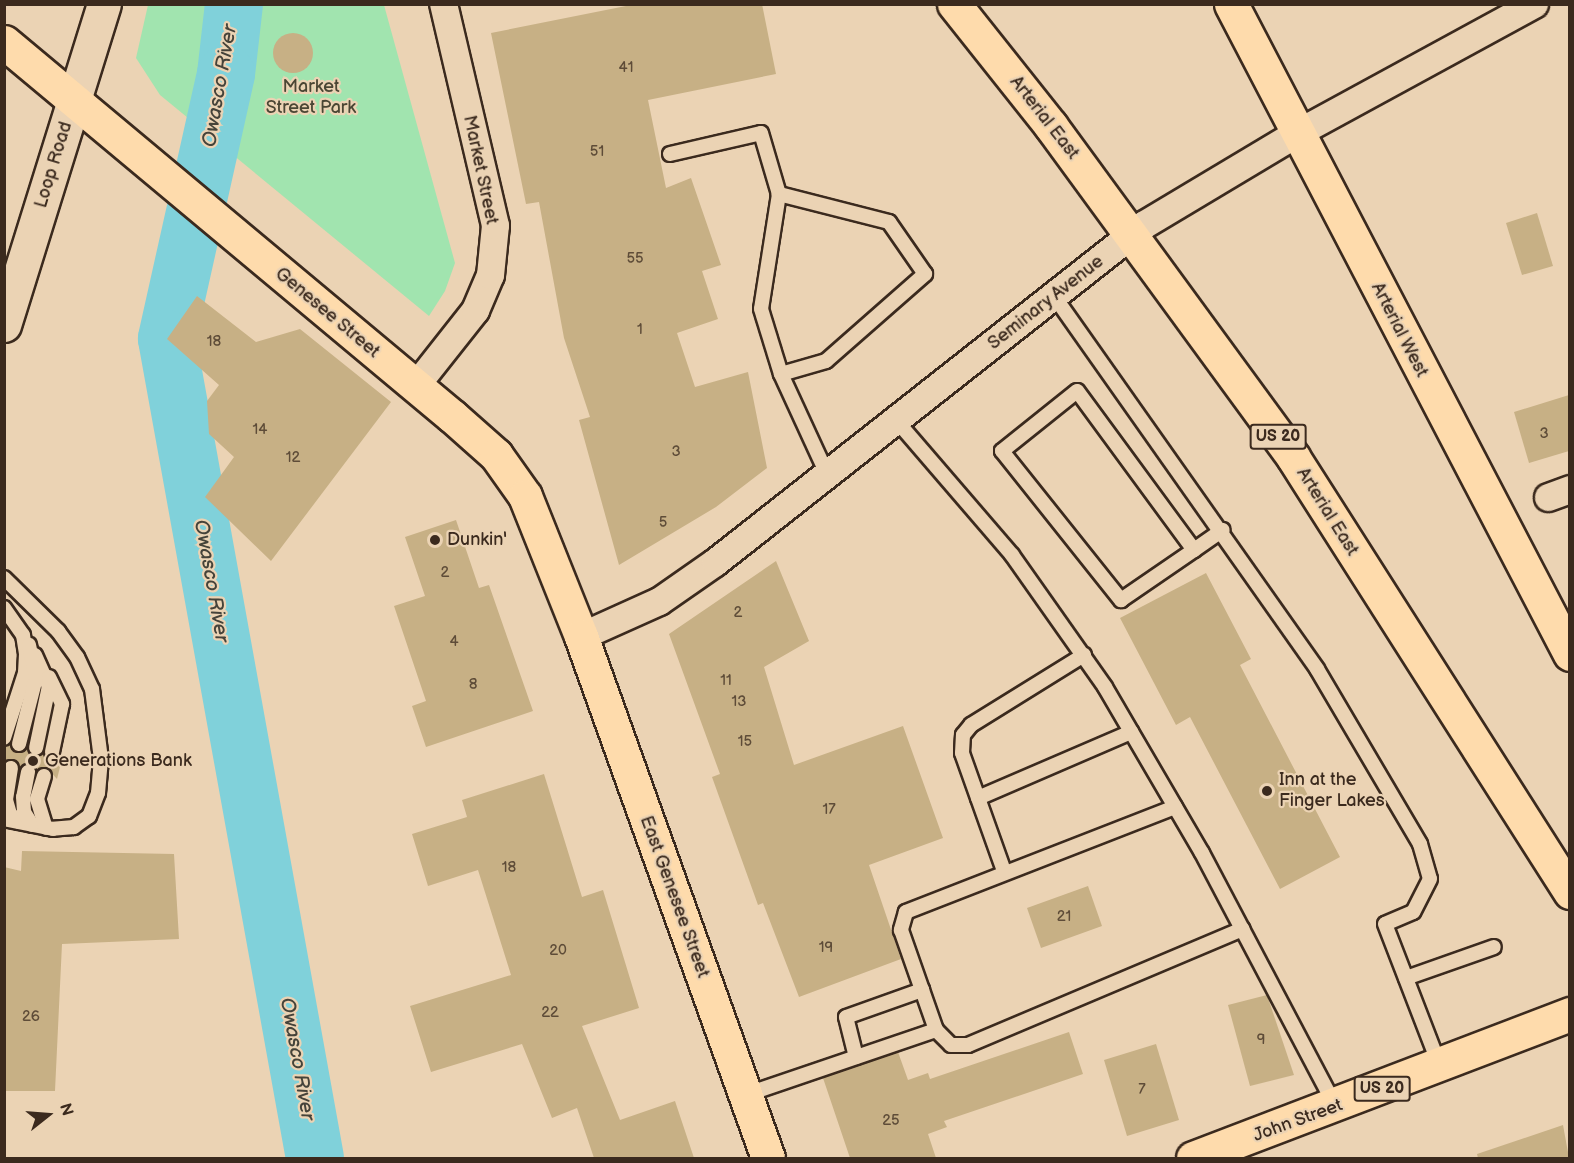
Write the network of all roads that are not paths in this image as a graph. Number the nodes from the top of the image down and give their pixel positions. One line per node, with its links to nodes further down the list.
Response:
1 (104, 4): 7 (street, Loop Road)
2 (443, 4): 15 (street, Market Street)
3 (954, 4): 11 (main road, Arterial East / US 20)
4 (1231, 4): 8 (main road, Arterial West)
5 (1534, 4): 8 (street, Seminary Avenue)
6 (4, 42): 7 (main road, Genesee Street)
7 (74, 100): 13 (street, Loop Road); 15 (main road, Genesee Street)
8 (1297, 133): 11 (street, Seminary Avenue); 25 (main road, Arterial West)
9 (670, 154): 10 (lane)
10 (779, 194): 14 (lane); 14 (lane)
11 (1132, 235): 12 (street, Seminary Avenue); 41 (main road, Arterial East / US 20)
12 (1054, 296): 16 (street, Seminary Avenue); 18 (lane)
13 (4, 325)
14 (781, 374): 17 (lane)
15 (415, 386): 23 (main road, Genesee Street)
16 (896, 420): 17 (street, Seminary Avenue); 26 (lane)
17 (828, 474): 23 (street, Seminary Avenue)
18 (1223, 530): 19 (lane); 44 (lane)
19 (1194, 550): 19 (lane)
20 (4, 578): 39 (lane)
21 (4, 608): 22 (lane)
22 (23, 635): 24 (lane); 29 (lane)
23 (581, 636): 50 (main road, East Genesee Street)
24 (30, 648): 27 (lane); 30 (lane)
25 (1569, 654)
26 (1084, 655): 28 (lane); 36 (lane)
27 (47, 672): 31 (lane); 32 (lane)
28 (1131, 732): 36 (lane); 37 (lane)
29 (4, 738)
30 (20, 744)
31 (36, 748)
32 (52, 752)
33 (11, 768): 39 (lane)
34 (28, 772): 39 (lane)
35 (44, 776): 39 (lane)
36 (978, 798): 40 (lane)
37 (1175, 807): 40 (lane); 42 (lane)
38 (4, 819): 39 (lane)
39 (33, 825)
40 (1004, 871): 45 (lane)
41 (1569, 892)
42 (1242, 929): 47 (lane); 51 (lane)
43 (1494, 947): 44 (lane)
44 (1406, 978): 49 (lane)
45 (922, 990): 47 (lane); 48 (lane)
46 (1569, 1014): 49 (main road, John Street / US 20)
47 (936, 1030): 48 (lane)
48 (856, 1057): 50 (lane)
49 (1440, 1067): 51 (main road, John Street / US 20)
50 (745, 1095): 52 (main road, East Genesee Street)
51 (1336, 1107): 53 (main road, John Street / US 20)
52 (768, 1158)
53 (1193, 1158)

